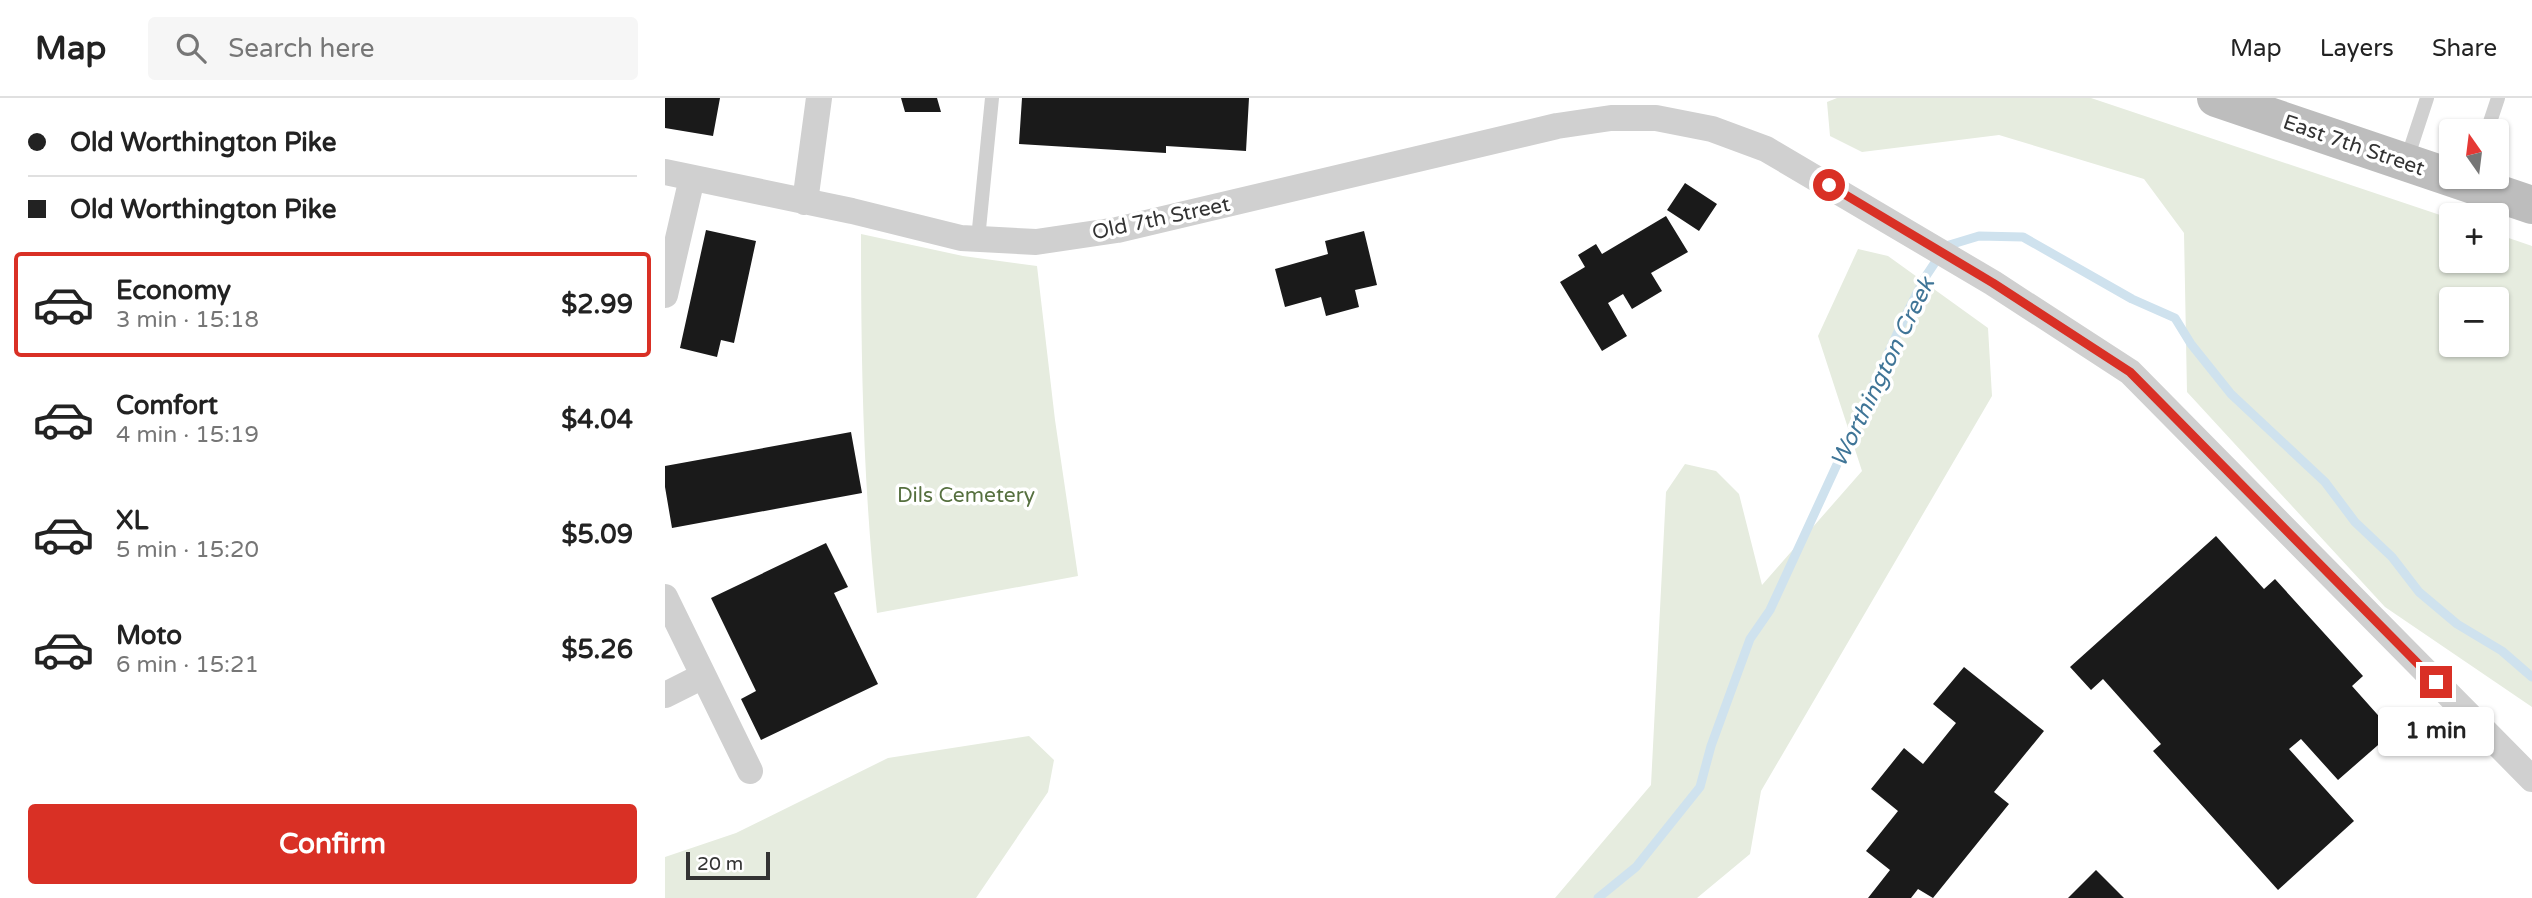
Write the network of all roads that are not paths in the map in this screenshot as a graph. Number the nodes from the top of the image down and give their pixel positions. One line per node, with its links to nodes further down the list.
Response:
1 (819, 98): 12 (street)
2 (992, 98): 14 (lane)
3 (2216, 98): 7 (main road, East 7th Street)
4 (2427, 98): 7 (lane)
5 (2498, 98): 6 (lane)
6 (2491, 119)
7 (2406, 163): 9 (main road, East 7th Street)
8 (665, 172): 10 (street, Old 7th Street)
9 (2439, 172)
10 (692, 178): 12 (street, Old 7th Street); 15 (street)
11 (2491, 189): 13 (main road, East 7th Street)
12 (805, 202): 14 (street, Old 7th Street)
13 (2532, 205)
14 (978, 239): 20 (street, Old 7th Street)
15 (665, 295)
16 (665, 597): 17 (street)
17 (703, 676): 18 (street); 19 (street)
18 (665, 695)
19 (750, 771)
20 (2532, 779)

